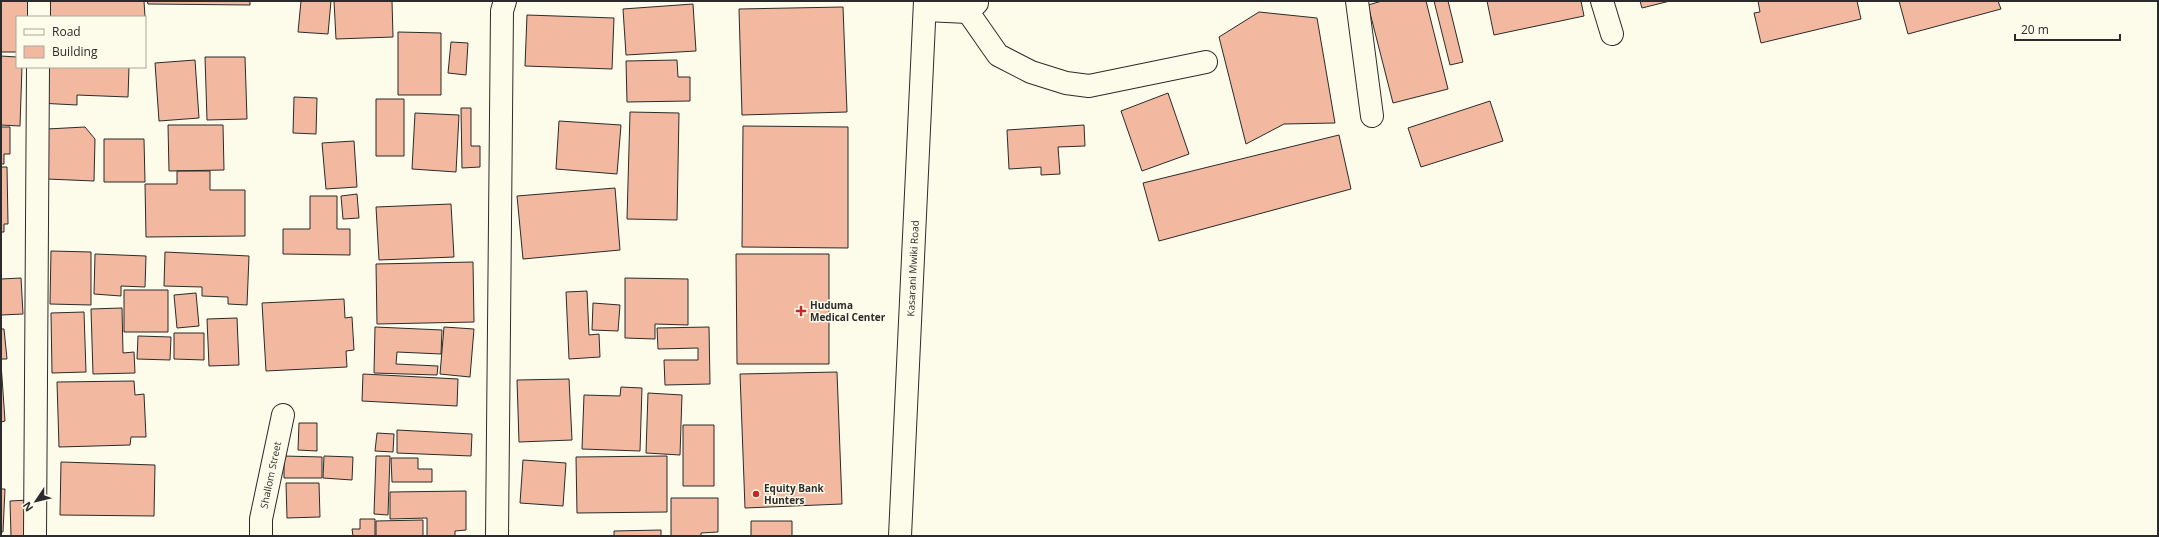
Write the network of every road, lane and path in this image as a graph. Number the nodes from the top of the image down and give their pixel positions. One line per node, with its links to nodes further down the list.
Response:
1 (39, 1): 7 (street)
2 (505, 1): 15 (street)
3 (1357, 1): 11 (street)
4 (1602, 1): 8 (street)
5 (925, 6): 6 (street); 16 (street, Kasarani Mwiki Road)
6 (973, 6): 9 (street)
7 (39, 16)
8 (1612, 34)
9 (1206, 62)
10 (38, 68): 13 (street)
11 (1372, 116)
12 (283, 415): 14 (street, Shallom Street)
13 (35, 536)
14 (261, 536)
15 (497, 536)
16 (900, 536)

